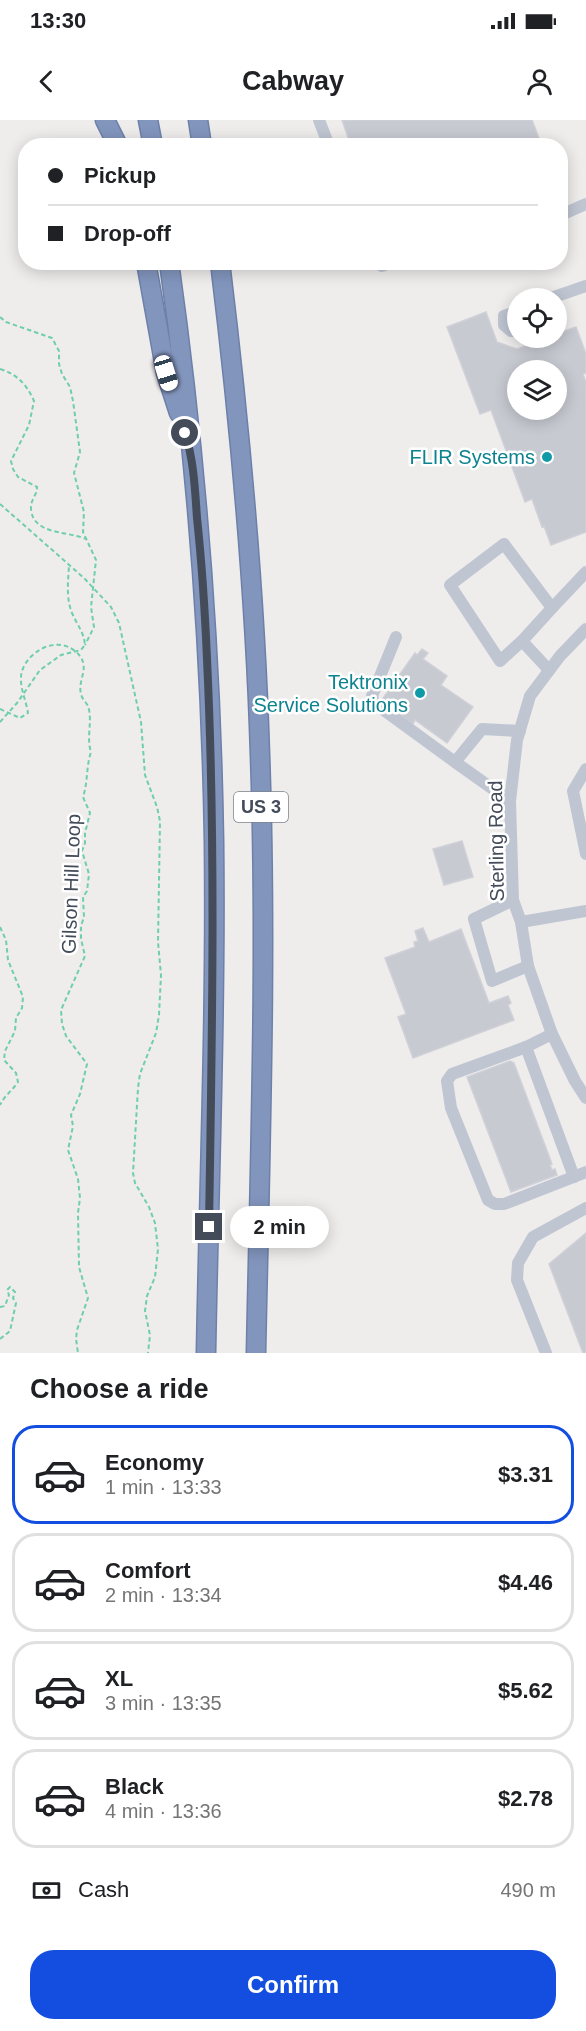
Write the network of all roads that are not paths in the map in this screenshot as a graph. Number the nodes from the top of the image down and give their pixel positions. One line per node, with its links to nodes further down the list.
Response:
1 (105, 120): 5 (highway)
2 (148, 120): 6 (highway)
3 (198, 120): 7 (highway)
4 (319, 120): 8 (street)
5 (114, 138)
6 (151, 138)
7 (201, 138)
8 (325, 138)
9 (586, 204): 10 (street)
10 (568, 211)
11 (147, 270): 18 (highway)
12 (170, 270): 18 (highway, US 3)
13 (220, 270): 41 (highway, US 3)
14 (586, 286): 15 (street)
15 (567, 293)
16 (507, 315): 17 (street)
17 (507, 328)
18 (191, 453): 40 (highway, US 3)
19 (586, 572): 20 (street)
20 (552, 608): 23 (street); 23 (street)
21 (586, 628): 24 (street, Sterling Road)
22 (396, 637): 26 (street)
23 (522, 641): 24 (street)
24 (549, 670): 25 (street, Sterling Road)
25 (520, 731): 26 (street); 28 (street, Sterling Road)
26 (455, 762): 28 (street)
27 (586, 769): 29 (street)
28 (510, 801): 30 (street, Sterling Road)
29 (586, 854)
30 (513, 900): 32 (street, Sterling Road); 33 (street)
31 (586, 911): 32 (street)
32 (521, 922): 33 (street, Sterling Road)
33 (528, 966): 34 (street, Sterling Road)
34 (552, 1034): 35 (street); 36 (street, Sterling Road)
35 (526, 1047): 38 (street); 38 (street)
36 (586, 1098)
37 (586, 1172): 38 (street)
38 (574, 1177)
39 (586, 1208): 42 (street)
40 (206, 1353)
41 (256, 1353)
42 (546, 1353)

